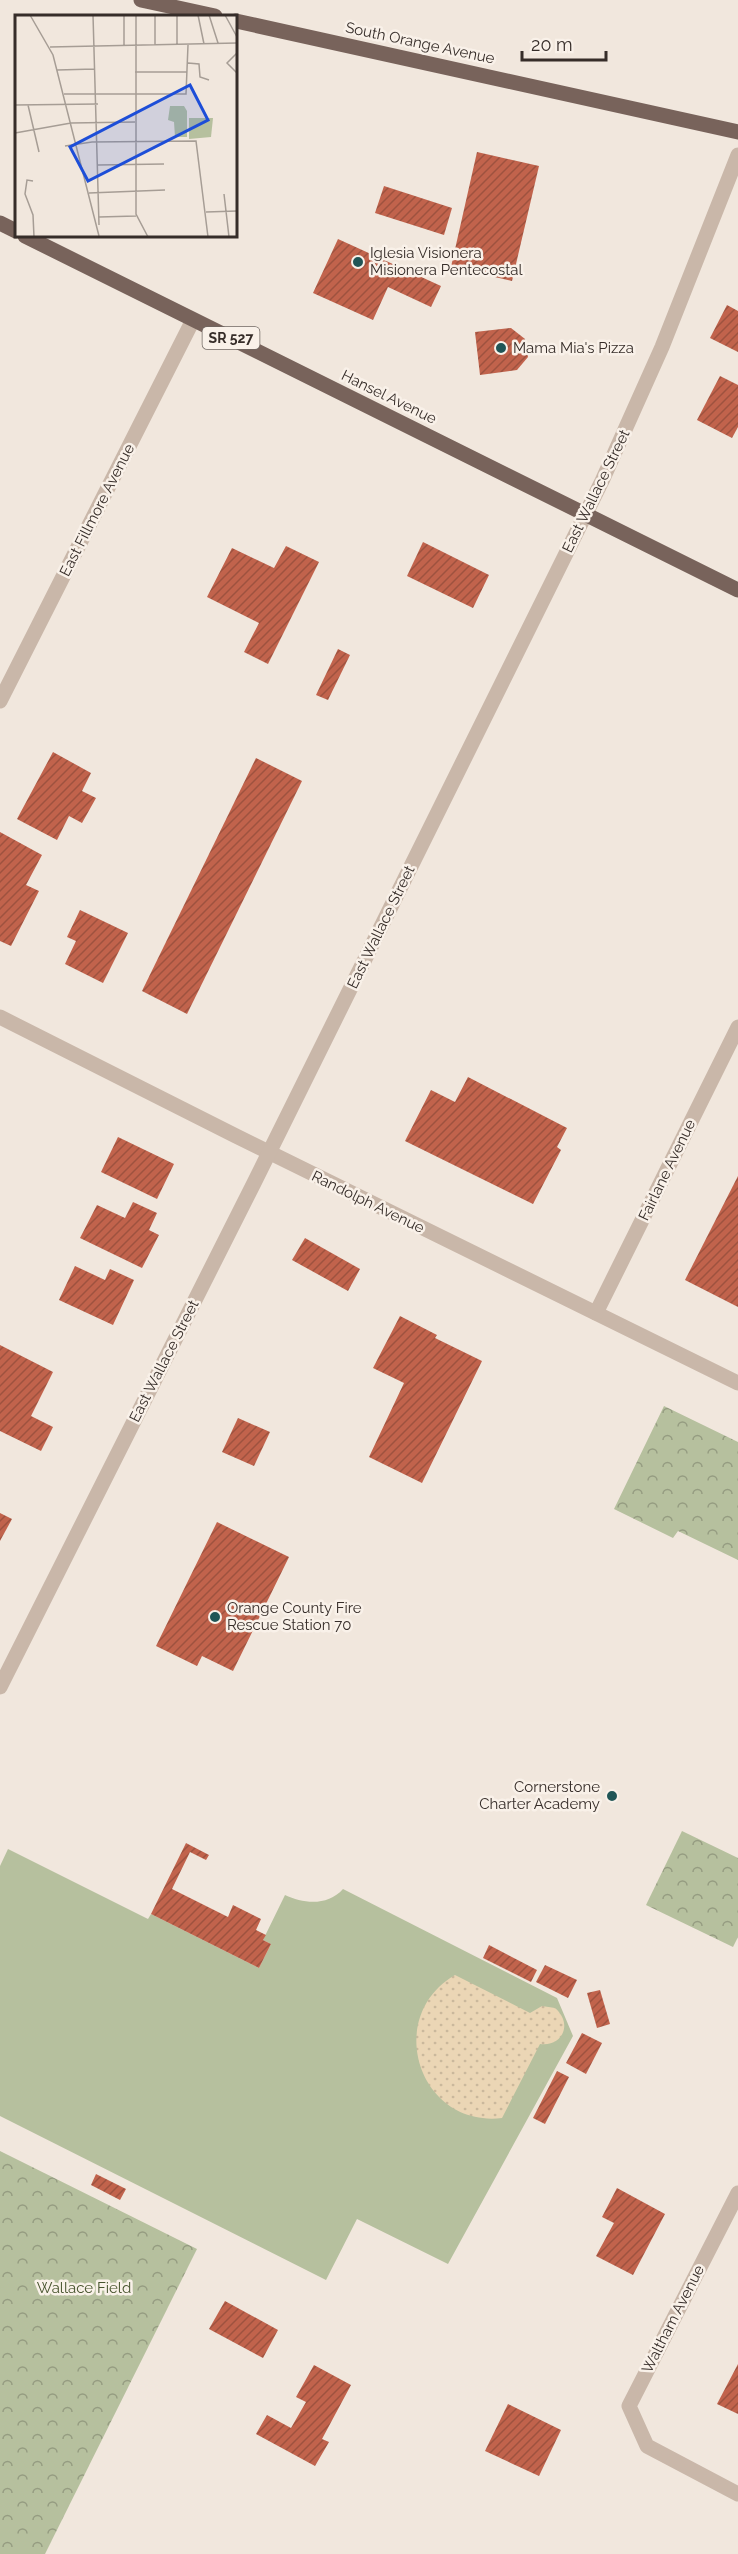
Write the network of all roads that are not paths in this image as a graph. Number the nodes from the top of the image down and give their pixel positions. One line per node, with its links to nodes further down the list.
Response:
1 (141, 0): 2 (main road)
2 (210, 15)
3 (237, 21): 4 (main road, South Orange Avenue)
4 (738, 132)
5 (738, 155): 10 (street, East Wallace Street)
6 (0, 223): 7 (main road)
7 (15, 230)
8 (27, 237): 9 (main road, Hansel Avenue / SR 527)
9 (193, 320): 10 (main road, Hansel Avenue / SR 527); 12 (street, East Fillmore Avenue)
10 (585, 514): 11 (main road, Hansel Avenue / SR 527); 15 (street, East Wallace Street)
11 (738, 590)
12 (0, 701)
13 (0, 1017): 15 (street, Randolph Avenue)
14 (738, 1026): 16 (street, Fairlane Avenue)
15 (269, 1153): 16 (street, Randolph Avenue); 18 (street, East Wallace Street)
16 (596, 1313): 17 (street, Randolph Avenue)
17 (738, 1383)
18 (0, 1687)
19 (738, 2193): 20 (street, Waltham Avenue)
20 (738, 2494)

